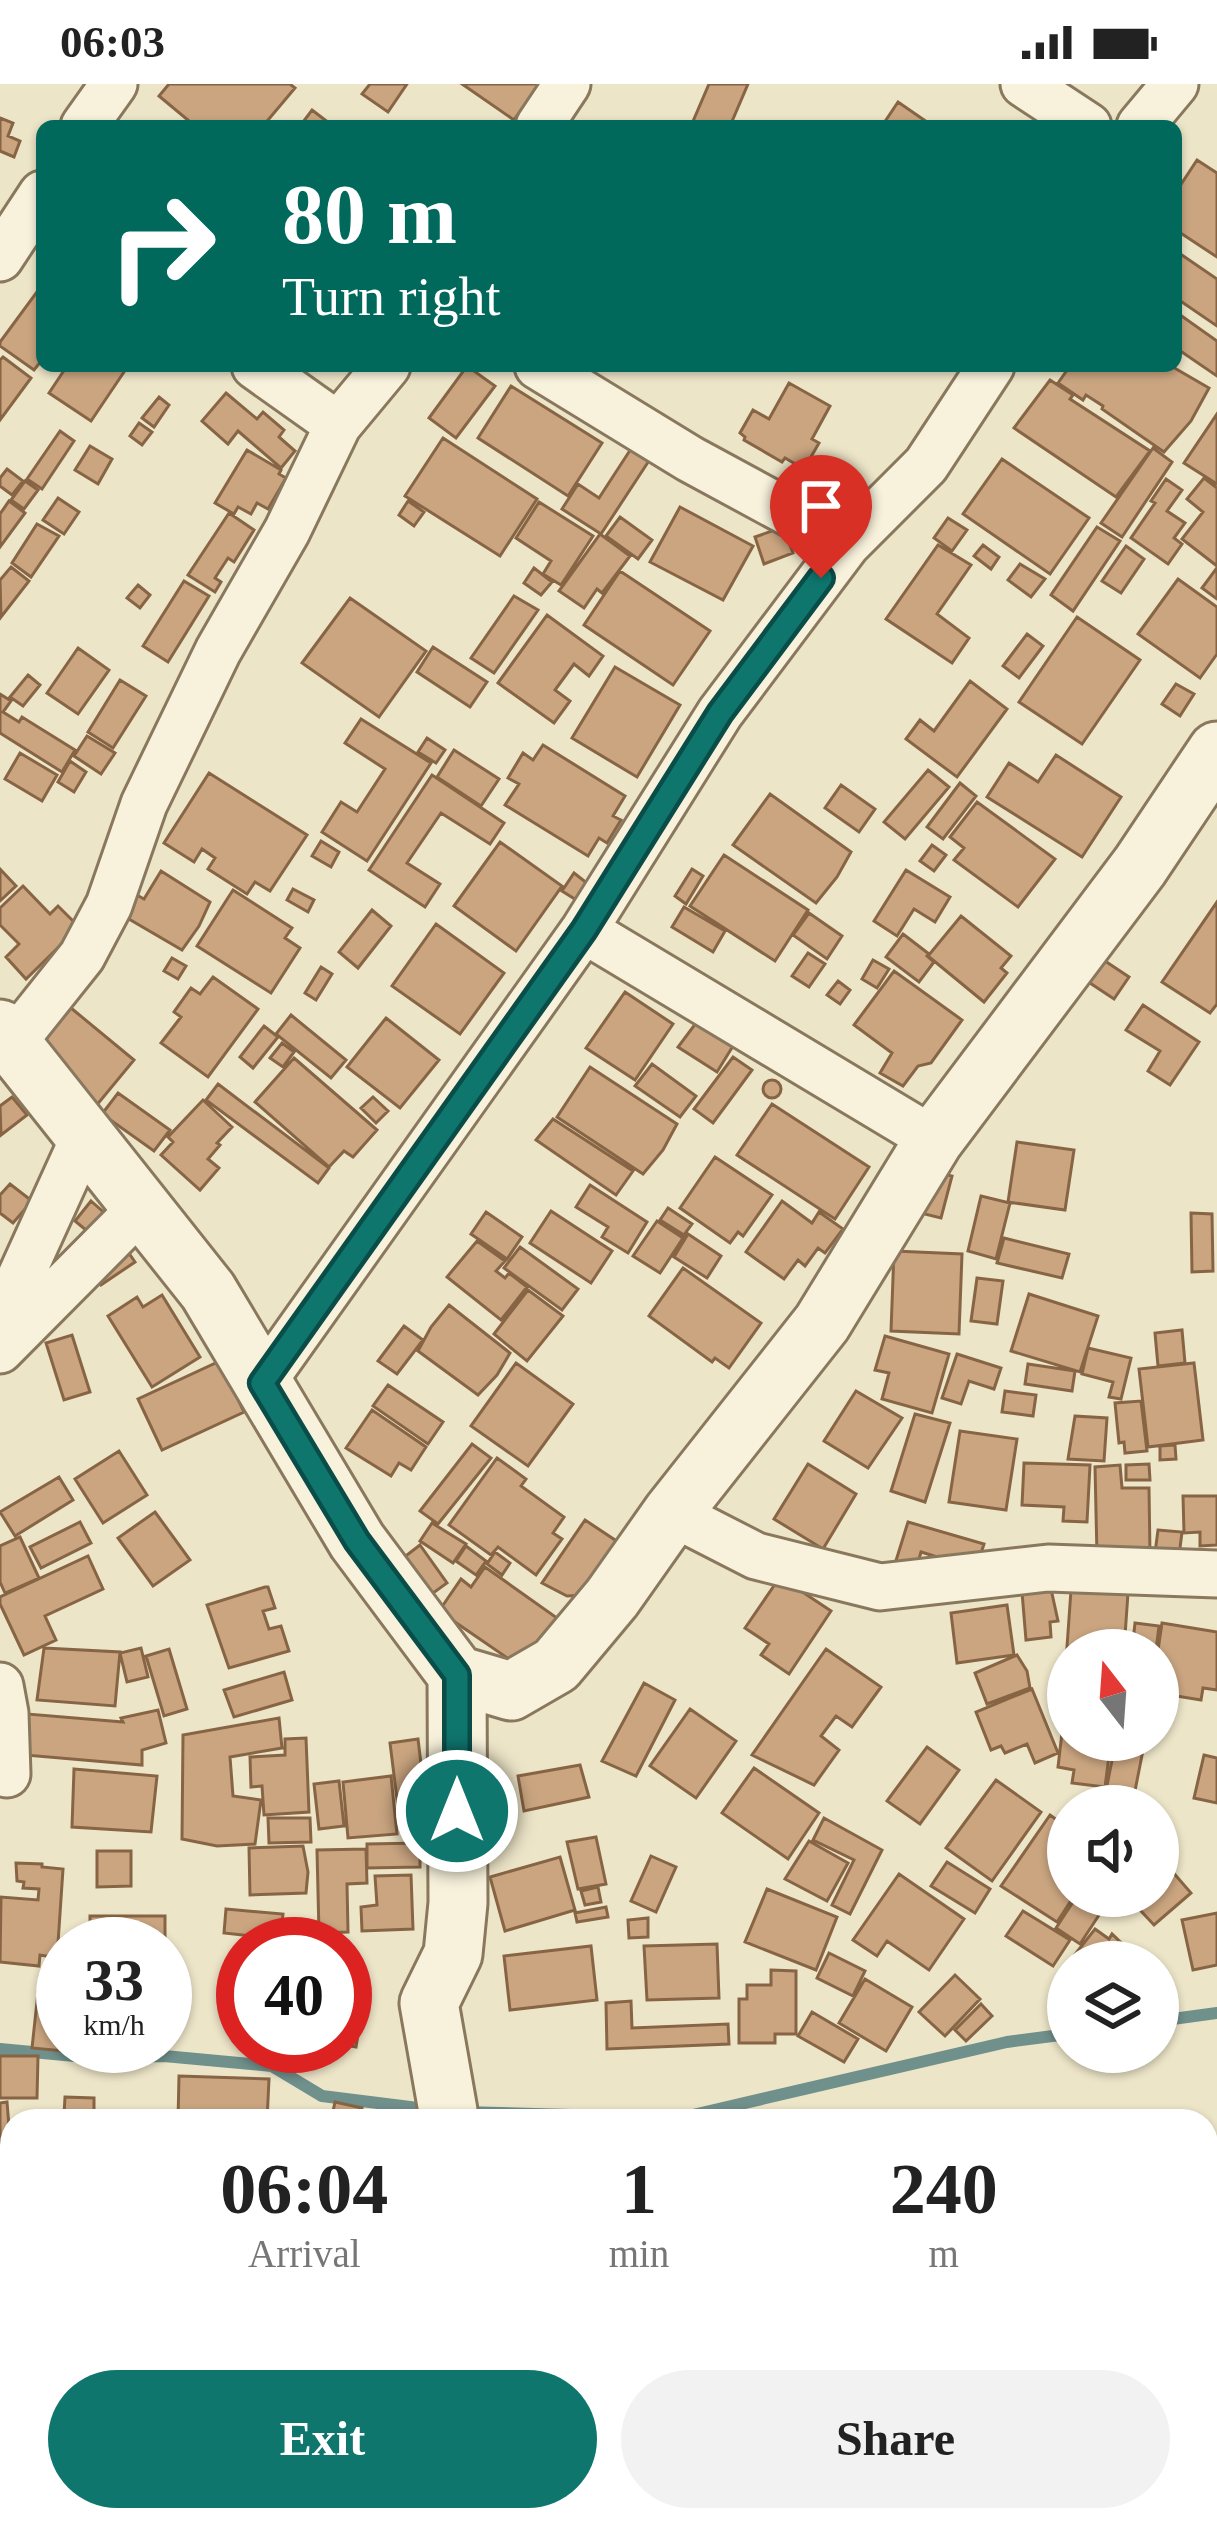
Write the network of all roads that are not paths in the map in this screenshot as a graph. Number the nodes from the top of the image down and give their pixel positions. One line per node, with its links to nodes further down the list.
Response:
1 (79, 84): 6 (street)
2 (114, 84): 7 (street)
3 (567, 84): 8 (street)
4 (1024, 84): 9 (street)
5 (1175, 84): 10 (street)
6 (83, 120)
7 (88, 120)
8 (543, 120)
9 (1079, 120)
10 (1145, 120)
11 (36, 209): 12 (street)
12 (0, 258)
13 (263, 372): 17 (street)
14 (382, 372): 17 (street)
15 (548, 372): 18 (street)
16 (987, 372): 18 (street)
17 (338, 425): 21 (street)
18 (847, 544): 20 (street)
19 (1217, 752): 23 (street)
20 (584, 930): 23 (street); 27 (street)
21 (6, 1037): 22 (street)
22 (85, 1135): 24 (street); 25 (street)
23 (934, 1140): 28 (street)
24 (143, 1206): 26 (street); 27 (street)
25 (0, 1322)
26 (0, 1350)
27 (262, 1383): 30 (street)
28 (671, 1513): 29 (street); 30 (street)
29 (1217, 1574)
30 (457, 1675): 33 (street)
31 (0, 1686): 32 (street)
32 (7, 1774)
33 (448, 2109)

